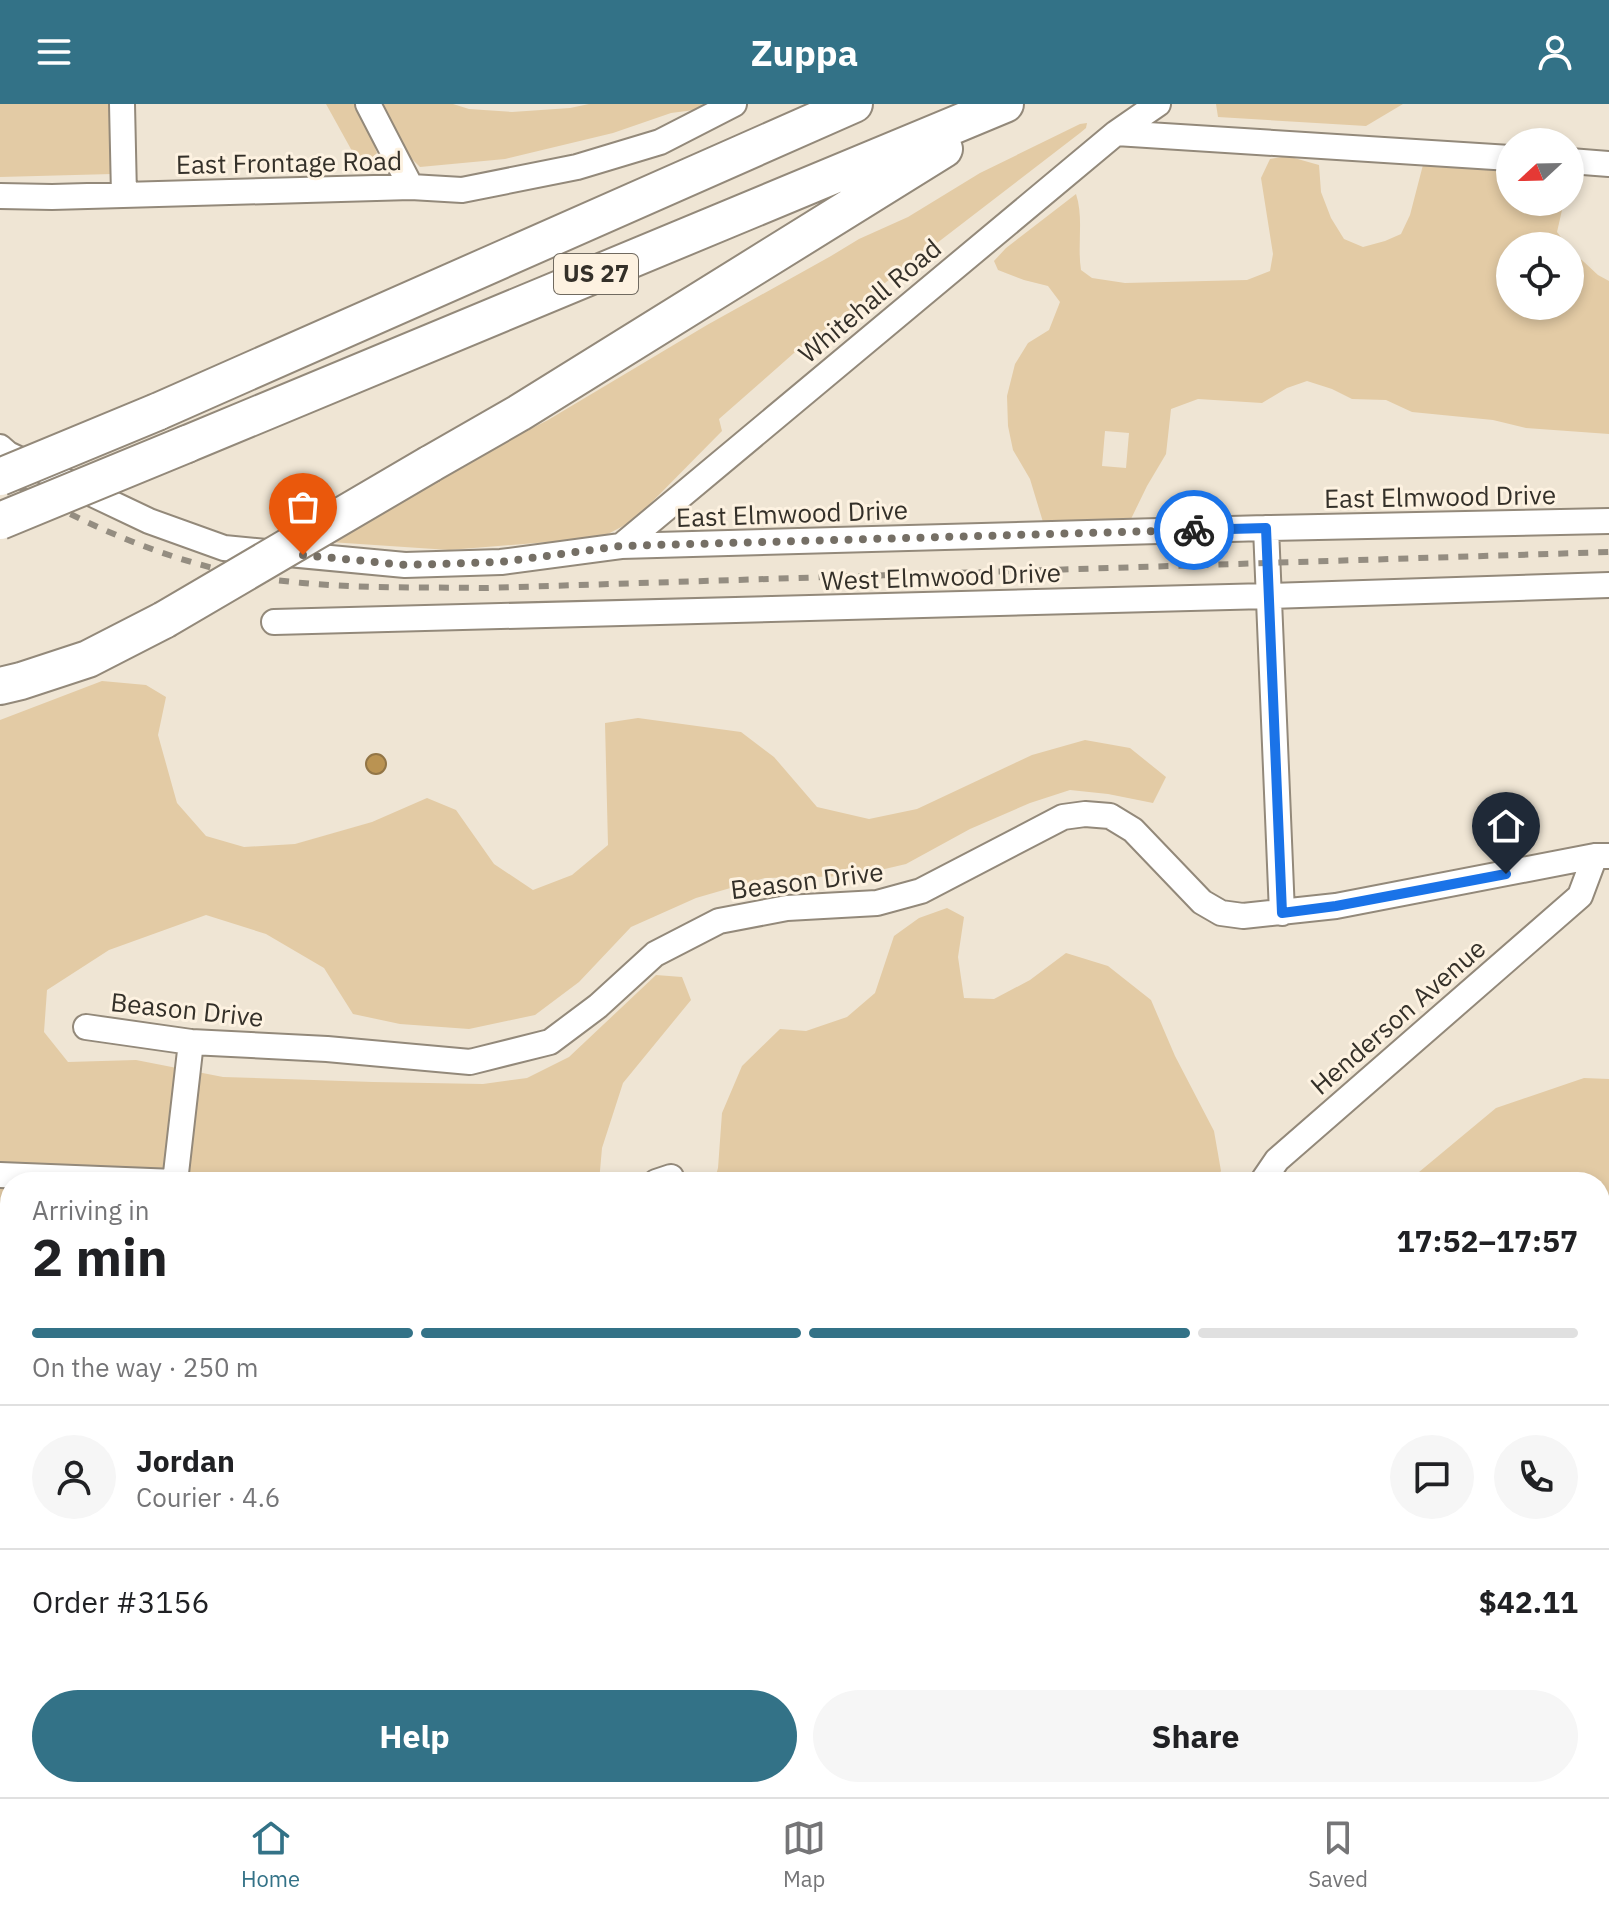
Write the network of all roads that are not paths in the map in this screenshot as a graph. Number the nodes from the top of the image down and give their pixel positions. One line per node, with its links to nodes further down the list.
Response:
1 (122, 104): 13 (street)
2 (368, 104): 12 (street)
3 (734, 104): 12 (street, East Frontage Road)
4 (854, 104): 16 (highway, US 27, bridge)
5 (1005, 104): 17 (highway, US 27, bridge)
6 (1019, 104): 24 (highway, bridge)
7 (1158, 104): 8 (street, Whitehall Road)
8 (1116, 133): 9 (street); 20 (street, Whitehall Road)
9 (1496, 157)
10 (1584, 162): 11 (street)
11 (1609, 164)
12 (411, 187): 13 (street, East Frontage Road)
13 (124, 195): 14 (street, East Frontage Road)
14 (0, 196)
15 (0, 447): 20 (street, East Elmwood Drive)
16 (0, 477)
17 (0, 521)
18 (1609, 521): 19 (street, East Elmwood Drive)
19 (1266, 528): 20 (street, East Elmwood Drive); 22 (street)
20 (621, 546)
21 (1609, 585): 22 (street, West Elmwood Drive)
22 (1268, 596): 23 (street, West Elmwood Drive); 26 (street)
23 (274, 622)
24 (0, 686)
25 (1602, 856): 26 (street, Beason Drive); 30 (street, Henderson Avenue)
26 (1282, 913): 28 (street, Beason Drive)
27 (86, 1027): 28 (street, Beason Drive)
28 (191, 1042): 29 (street)
29 (176, 1172)
30 (1269, 1172)

